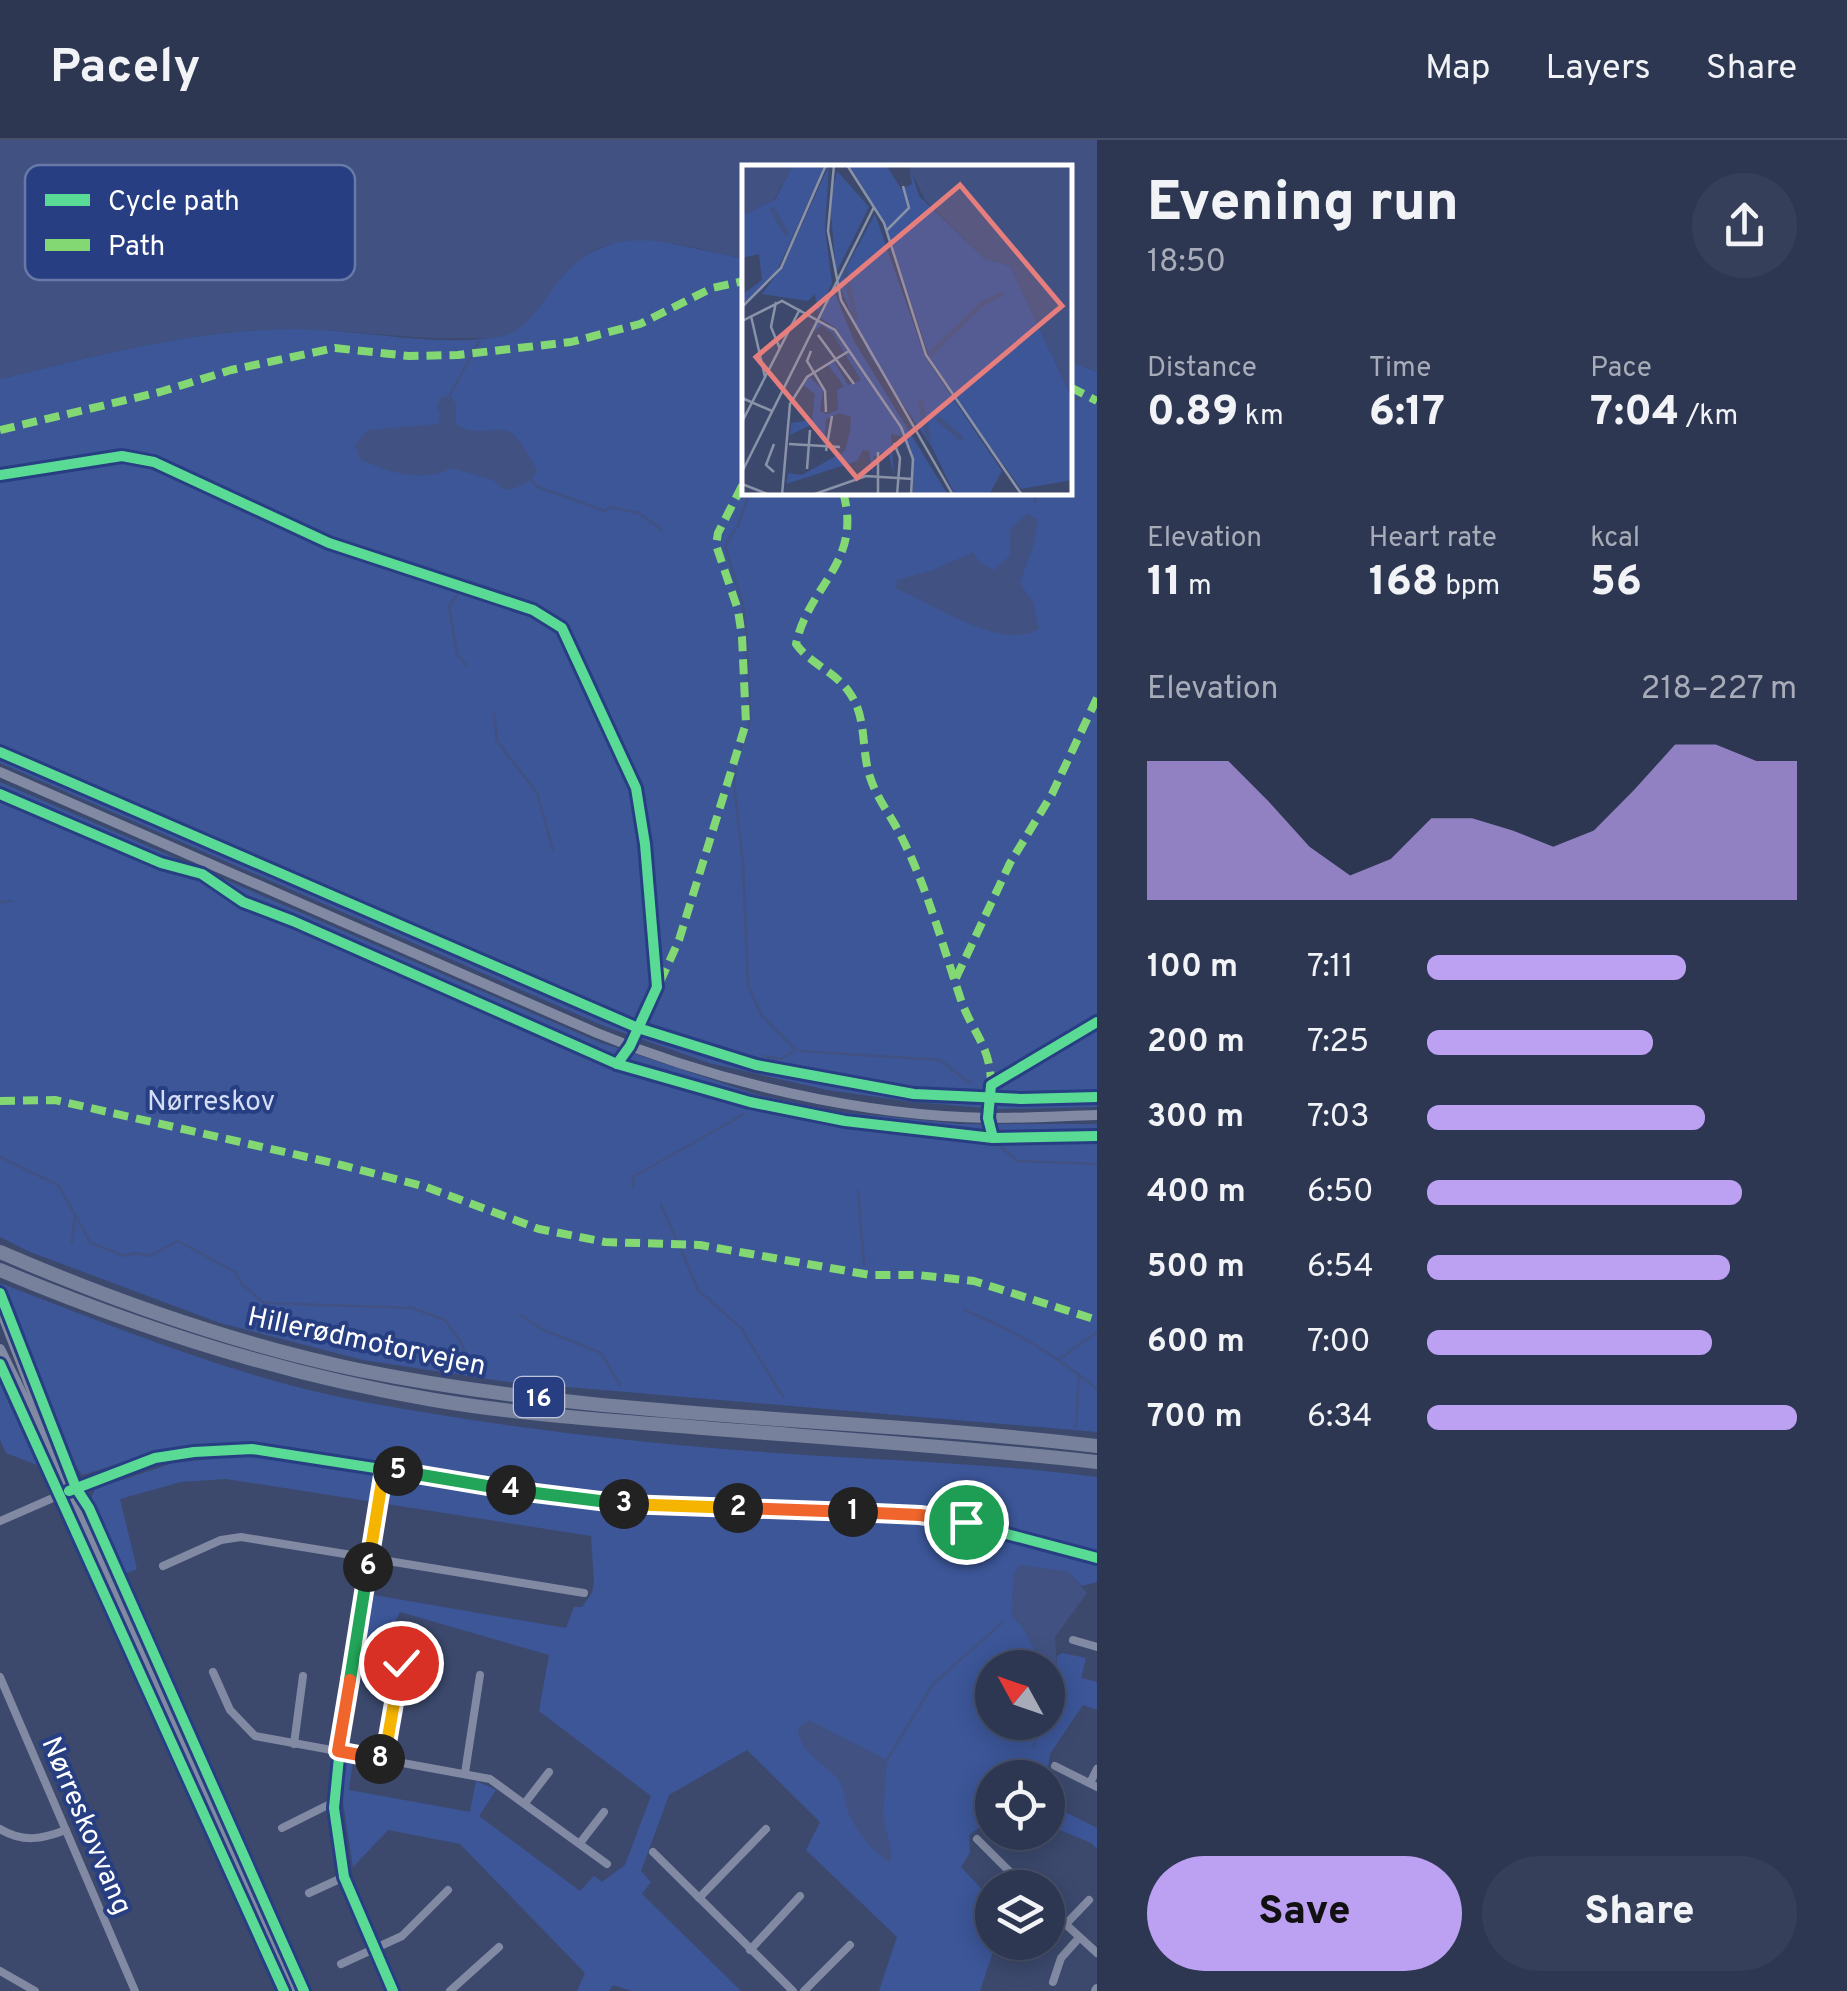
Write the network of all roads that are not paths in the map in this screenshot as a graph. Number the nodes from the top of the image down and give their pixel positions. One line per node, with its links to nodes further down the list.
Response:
1 (0, 772): 2 (street)
2 (1097, 1115)
3 (0, 1252): 7 (highway, Hillerødmotorvejen / 16)
4 (0, 1270): 8 (highway, Hillerødmotorvejen / 16)
5 (0, 1308): 10 (street)
6 (0, 1349): 10 (street)
7 (1097, 1446)
8 (1097, 1462)
9 (384, 1469): 11 (street); 13 (street); 14 (street)
10 (64, 1479): 11 (street)
11 (69, 1491): 12 (street); 62 (street)
12 (0, 1521)
13 (370, 1556): 15 (street); 16 (street); 25 (street)
14 (1097, 1558)
15 (163, 1566)
16 (584, 1593)
17 (1073, 1640): 18 (street)
18 (1097, 1647)
19 (401, 1663): 26 (street)
20 (213, 1672): 24 (street)
21 (480, 1675): 30 (street)
22 (304, 1676): 24 (street)
23 (0, 1677): 38 (street, Nørreskovvang)
24 (294, 1744): 25 (street)
25 (338, 1751): 26 (street); 32 (street)
26 (384, 1760): 30 (street)
27 (1097, 1768): 31 (street)
28 (1065, 1771): 31 (street)
29 (549, 1772): 33 (street)
30 (465, 1773): 33 (street)
31 (1094, 1785)
32 (334, 1802): 35 (street); 44 (street)
33 (525, 1803): 39 (street)
34 (604, 1812): 39 (street)
35 (282, 1828)
36 (0, 1829): 38 (street)
37 (766, 1829): 48 (street)
38 (66, 1830): 61 (street, Nørreskovvang)
39 (580, 1844): 42 (street)
40 (987, 1850): 43 (street)
41 (653, 1852): 48 (street)
42 (607, 1864)
43 (1008, 1870)
44 (344, 1876): 46 (street); 54 (street)
45 (448, 1890): 54 (street)
46 (309, 1893)
47 (800, 1896): 55 (street)
48 (699, 1898): 55 (street)
49 (1089, 1900): 50 (street)
50 (1065, 1925): 51 (street)
51 (1078, 1939): 56 (street); 59 (street)
52 (498, 1946): 64 (street)
53 (850, 1946): 66 (street)
54 (374, 1949): 57 (street); 63 (street)
55 (750, 1950): 65 (street)
56 (1097, 1953)
57 (341, 1964)
58 (0, 1971): 60 (street)
59 (1053, 1982)
60 (35, 1991)
61 (135, 1991)
62 (292, 1991)
63 (393, 1991)
64 (450, 1991)
65 (793, 1991)
66 (804, 1991)

